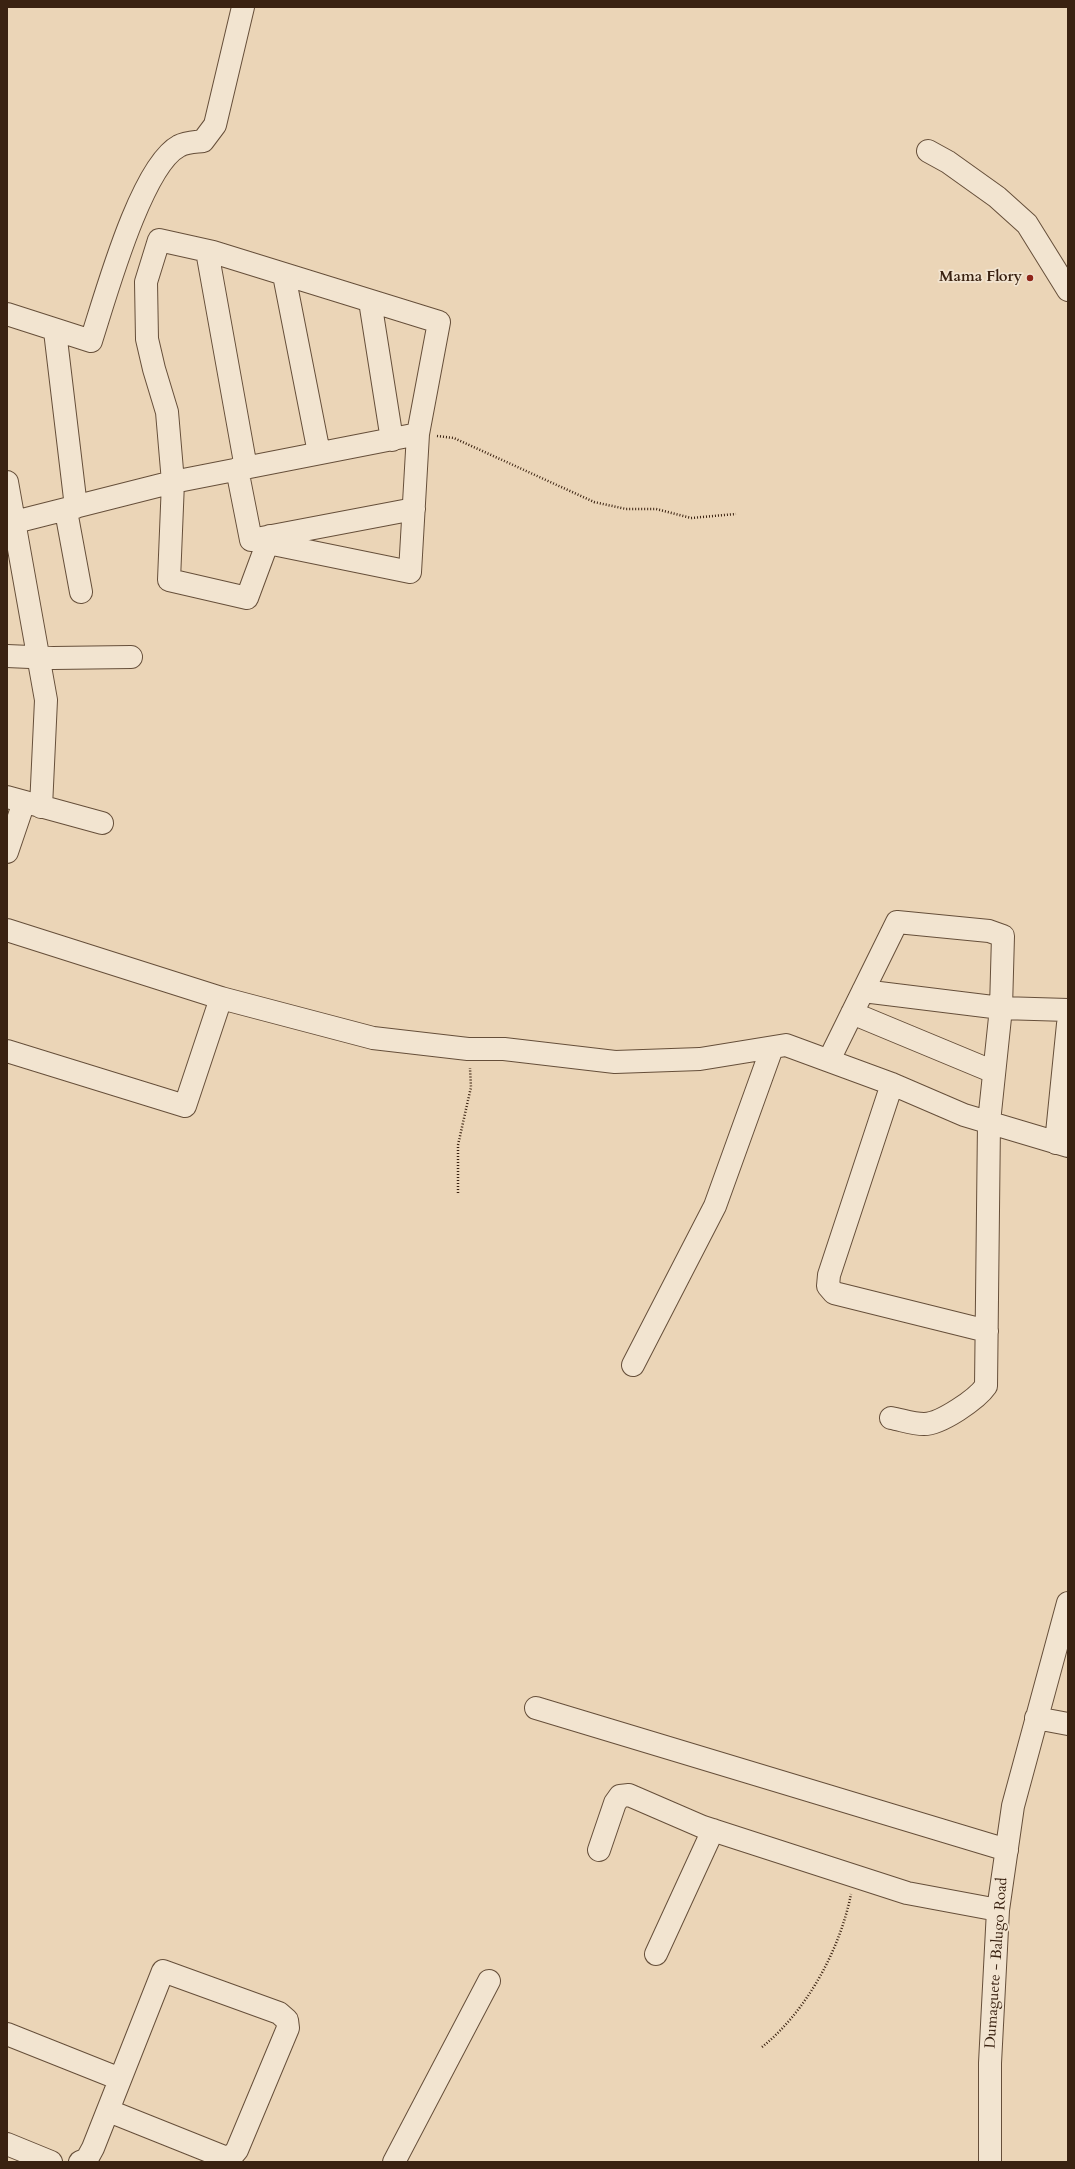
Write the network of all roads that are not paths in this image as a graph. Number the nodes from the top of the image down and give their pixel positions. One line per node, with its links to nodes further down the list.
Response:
1 (243, 7): 8 (street)
2 (928, 151): 5 (street)
3 (207, 251): 4 (street); 12 (street); 14 (street)
4 (284, 275): 6 (street); 11 (street)
5 (1068, 290)
6 (370, 301): 9 (street); 10 (street)
7 (7, 314): 8 (street)
8 (54, 331): 16 (street)
9 (418, 434): 10 (street); 15 (street)
10 (392, 440): 11 (street)
11 (319, 453): 12 (street)
12 (241, 468): 14 (street); 18 (street)
13 (7, 482): 17 (street)
14 (174, 482): 16 (street); 18 (street)
15 (414, 508): 18 (street); 18 (street)
16 (71, 509): 17 (street); 19 (street)
17 (10, 524): 21 (street)
18 (269, 540)
19 (81, 592)
20 (7, 656): 21 (street)
21 (38, 657): 22 (street); 23 (street)
22 (131, 657)
23 (24, 802): 24 (street); 25 (street)
24 (102, 823)
25 (7, 852)
26 (7, 930): 28 (street)
27 (863, 991): 29 (street); 29 (street); 31 (street)
28 (221, 998): 33 (street); 34 (street)
29 (1001, 1008): 30 (street); 36 (street)
30 (1068, 1010)
31 (852, 1013): 35 (street); 36 (street)
32 (1068, 1024): 39 (street)
33 (772, 1048): 35 (street); 41 (street)
34 (7, 1051)
35 (829, 1060): 37 (street)
36 (994, 1072): 38 (street)
37 (892, 1084): 38 (street); 40 (street)
38 (990, 1122): 39 (street); 40 (street)
39 (1062, 1144)
40 (987, 1331): 42 (street)
41 (633, 1365)
42 (891, 1418)
43 (1068, 1603): 45 (street, Dumaguete - Balugo Road)
44 (536, 1708): 49 (street)
45 (1036, 1718): 46 (street); 49 (street, Dumaguete - Balugo Road)
46 (1068, 1724)
47 (713, 1830): 48 (street); 50 (street); 51 (street)
48 (599, 1850)
49 (1007, 1850): 50 (street, Dumaguete - Balugo Road)
50 (998, 1910): 60 (street, Dumaguete - Balugo Road)
51 (656, 1954)
52 (489, 1981): 59 (street)
53 (7, 2034): 54 (street)
54 (120, 2079): 55 (street); 55 (street)
55 (109, 2111): 58 (street)
56 (7, 2144): 57 (street)
57 (51, 2162)
58 (80, 2162)
59 (394, 2162)
60 (990, 2162)

